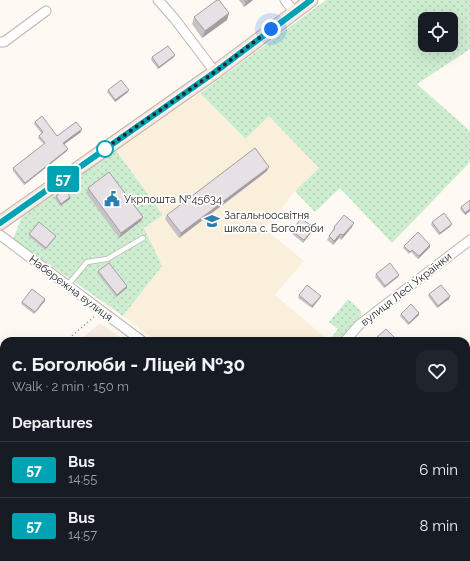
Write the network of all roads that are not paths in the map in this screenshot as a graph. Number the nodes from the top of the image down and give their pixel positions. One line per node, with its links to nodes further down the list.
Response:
1 (158, 0): 7 (street)
2 (285, 0): 5 (street)
3 (311, 0): 5 (street)
4 (46, 11): 6 (street)
5 (294, 12): 7 (street)
6 (0, 42)
7 (215, 72): 8 (street)
8 (0, 222)
9 (0, 235): 12 (street, Набережна вулиця)
10 (143, 238): 12 (lane)
11 (470, 240): 14 (street, вулиця Лесі Українки)
12 (67, 286): 13 (street, Набережна вулиця)
13 (137, 337)
14 (348, 337)

